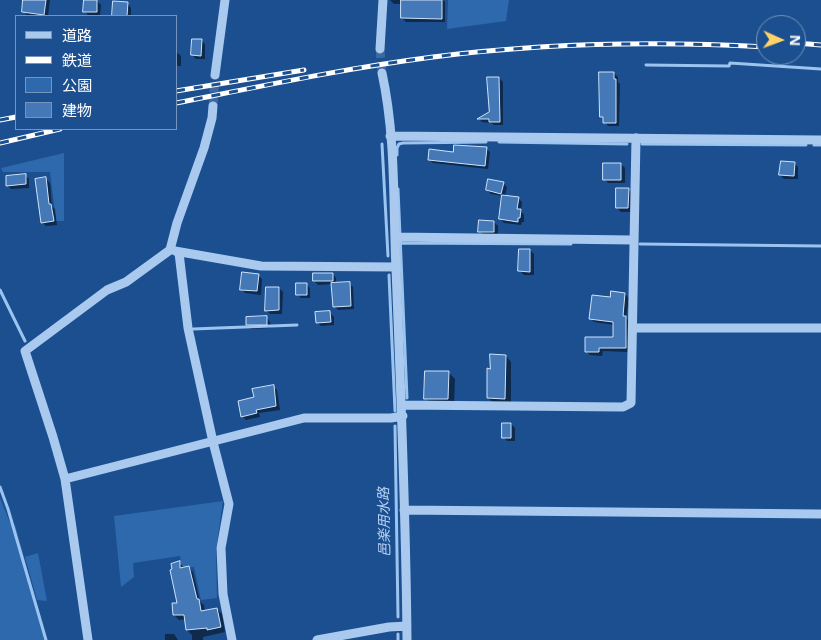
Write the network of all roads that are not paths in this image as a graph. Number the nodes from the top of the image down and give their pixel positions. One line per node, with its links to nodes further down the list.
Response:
1 (224, 0): 5 (street)
2 (383, 0): 3 (street)
3 (380, 49)
4 (382, 73): 7 (street)
5 (215, 75)
6 (213, 106): 12 (street)
7 (390, 136): 8 (street); 10 (street)
8 (636, 138): 9 (street); 11 (street)
9 (821, 140)
10 (395, 237): 11 (street); 13 (street)
11 (633, 240): 14 (street)
12 (175, 251): 13 (street); 18 (street); 19 (street)
13 (396, 267): 16 (street)
14 (633, 328): 15 (street); 16 (street)
15 (821, 328)
16 (402, 405): 17 (street)
17 (403, 416): 18 (street); 20 (street)
18 (213, 442): 19 (street); 24 (street)
19 (65, 479): 23 (street)
20 (404, 510): 21 (street); 22 (street)
21 (821, 514)
22 (407, 626): 25 (street); 26 (street)
23 (88, 640)
24 (232, 640)
25 (317, 640)
26 (407, 640)

